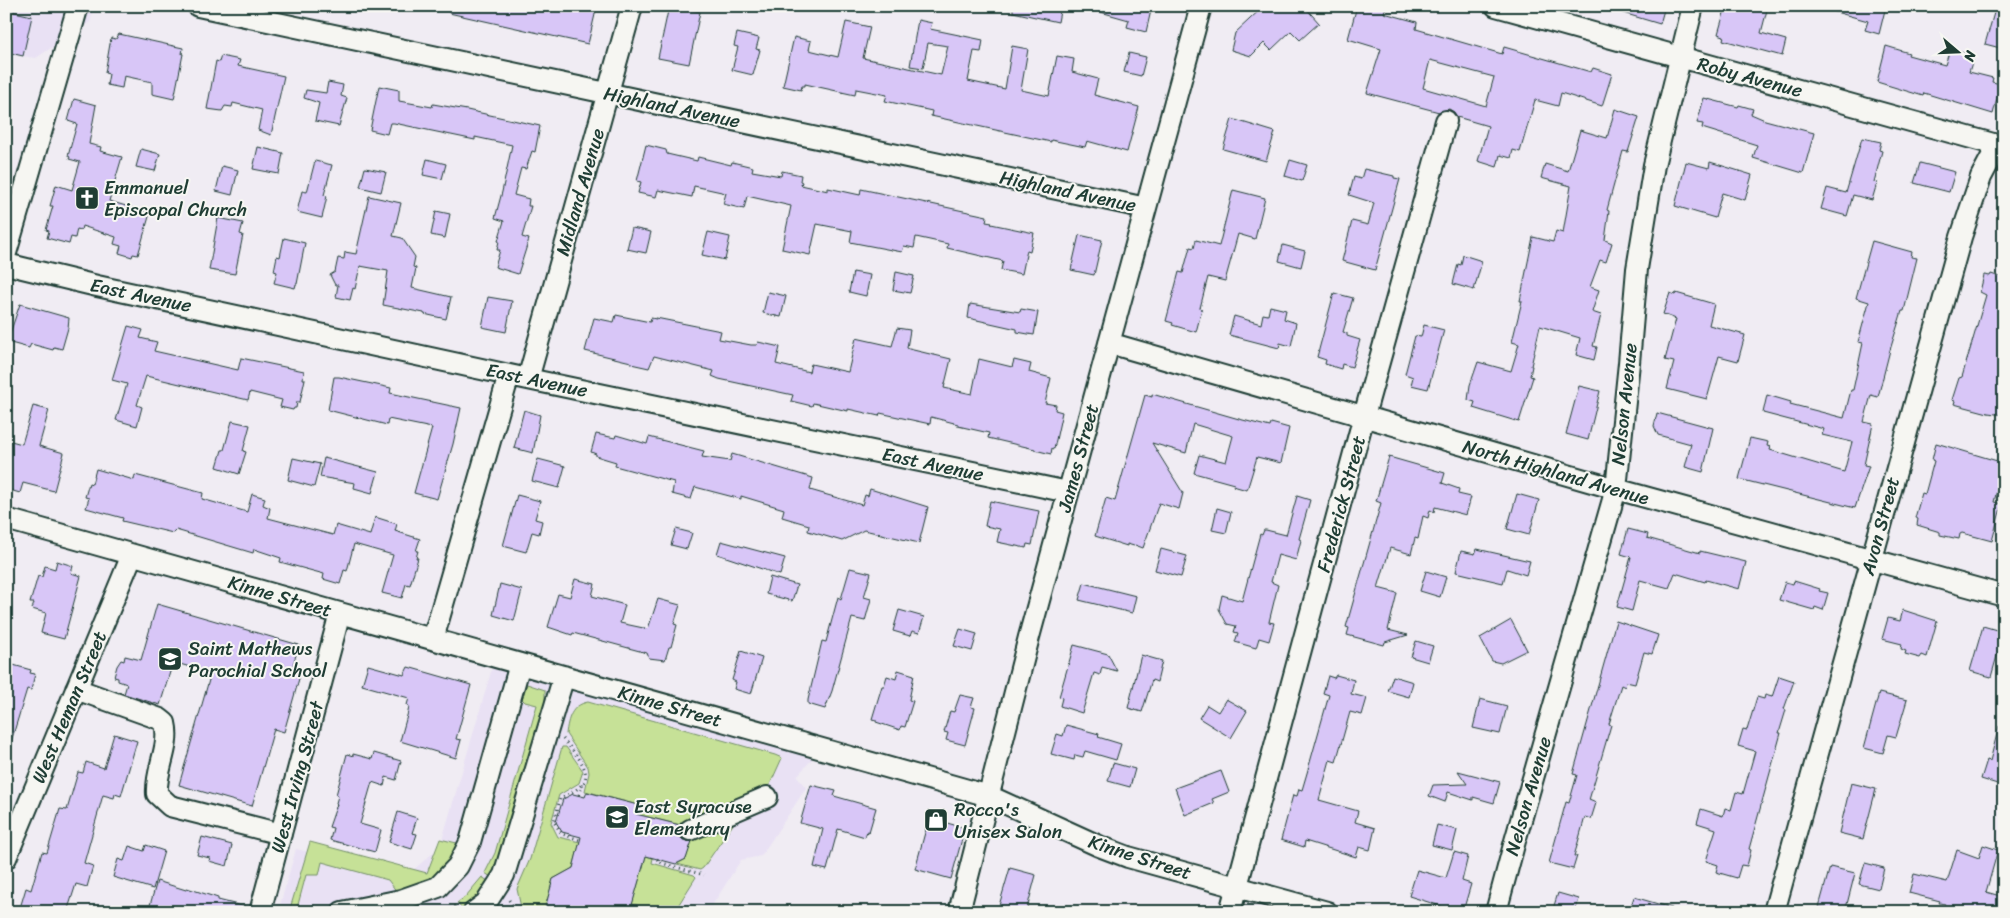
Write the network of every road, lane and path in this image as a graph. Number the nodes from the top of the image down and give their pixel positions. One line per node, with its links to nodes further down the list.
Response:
1 (78, 6): 12 (street)
2 (198, 6): 8 (street, Highland Avenue)
3 (632, 6): 8 (street, Midland Avenue)
4 (1201, 6): 11 (street, James Street)
5 (1496, 6): 7 (street, Roby Avenue)
6 (1693, 6): 7 (street, Nelson Avenue)
7 (1679, 57): 10 (street, Roby Avenue); 17 (street, Nelson Avenue)
8 (607, 94): 11 (street, Highland Avenue); 15 (street, Midland Avenue)
9 (1446, 121): 16 (street, Frederick Street)
10 (2001, 146): 21 (street, Avon Street)
11 (1146, 208): 14 (street, James Street)
12 (6, 253)
13 (6, 264): 15 (street, East Avenue)
14 (1109, 343): 16 (street, North Highland Avenue); 18 (street, James Street)
15 (519, 377): 18 (street, East Avenue); 24 (street, Midland Avenue)
16 (1364, 416): 17 (street, North Highland Avenue); 39 (street, Frederick Street)
17 (1616, 489): 21 (street, North Highland Avenue); 49 (street, Nelson Avenue)
18 (1068, 492): 31 (street, James Street)
19 (6, 519): 20 (street, Kinne Street)
20 (132, 555): 23 (street, Kinne Street); 27 (street, West Heman Street)
21 (1871, 560): 22 (street, North Highland Avenue); 50 (street, Avon Street)
22 (2004, 596)
23 (340, 613): 24 (street, Kinne Street); 34 (street, West Irving Street)
24 (433, 639): 25 (street, Kinne Street)
25 (520, 664): 26 (street, Kinne Street); 43 (street)
26 (564, 676): 31 (street, Kinne Street); 41 (street)
27 (76, 690): 34 (street); 36 (street, West Heman Street)
28 (562, 737): 29 (path)
29 (583, 784): 30 (path); 35 (path)
30 (579, 795)
31 (989, 796): 39 (street, Kinne Street); 46 (street, James Street)
32 (767, 798): 33 (street)
33 (690, 830)
34 (281, 834): 42 (street, West Irving Street)
35 (580, 840)
36 (6, 858)
37 (657, 859): 38 (path)
38 (704, 875)
39 (1238, 887): 47 (street, Frederick Street); 48 (street, Kinne Street)
40 (509, 899): 45 (path)
41 (467, 911): 44 (path)
42 (260, 912)
43 (342, 912)
44 (446, 912)
45 (517, 912)
46 (959, 912)
47 (1230, 912)
48 (1327, 912)
49 (1496, 912)
50 (1774, 912)

